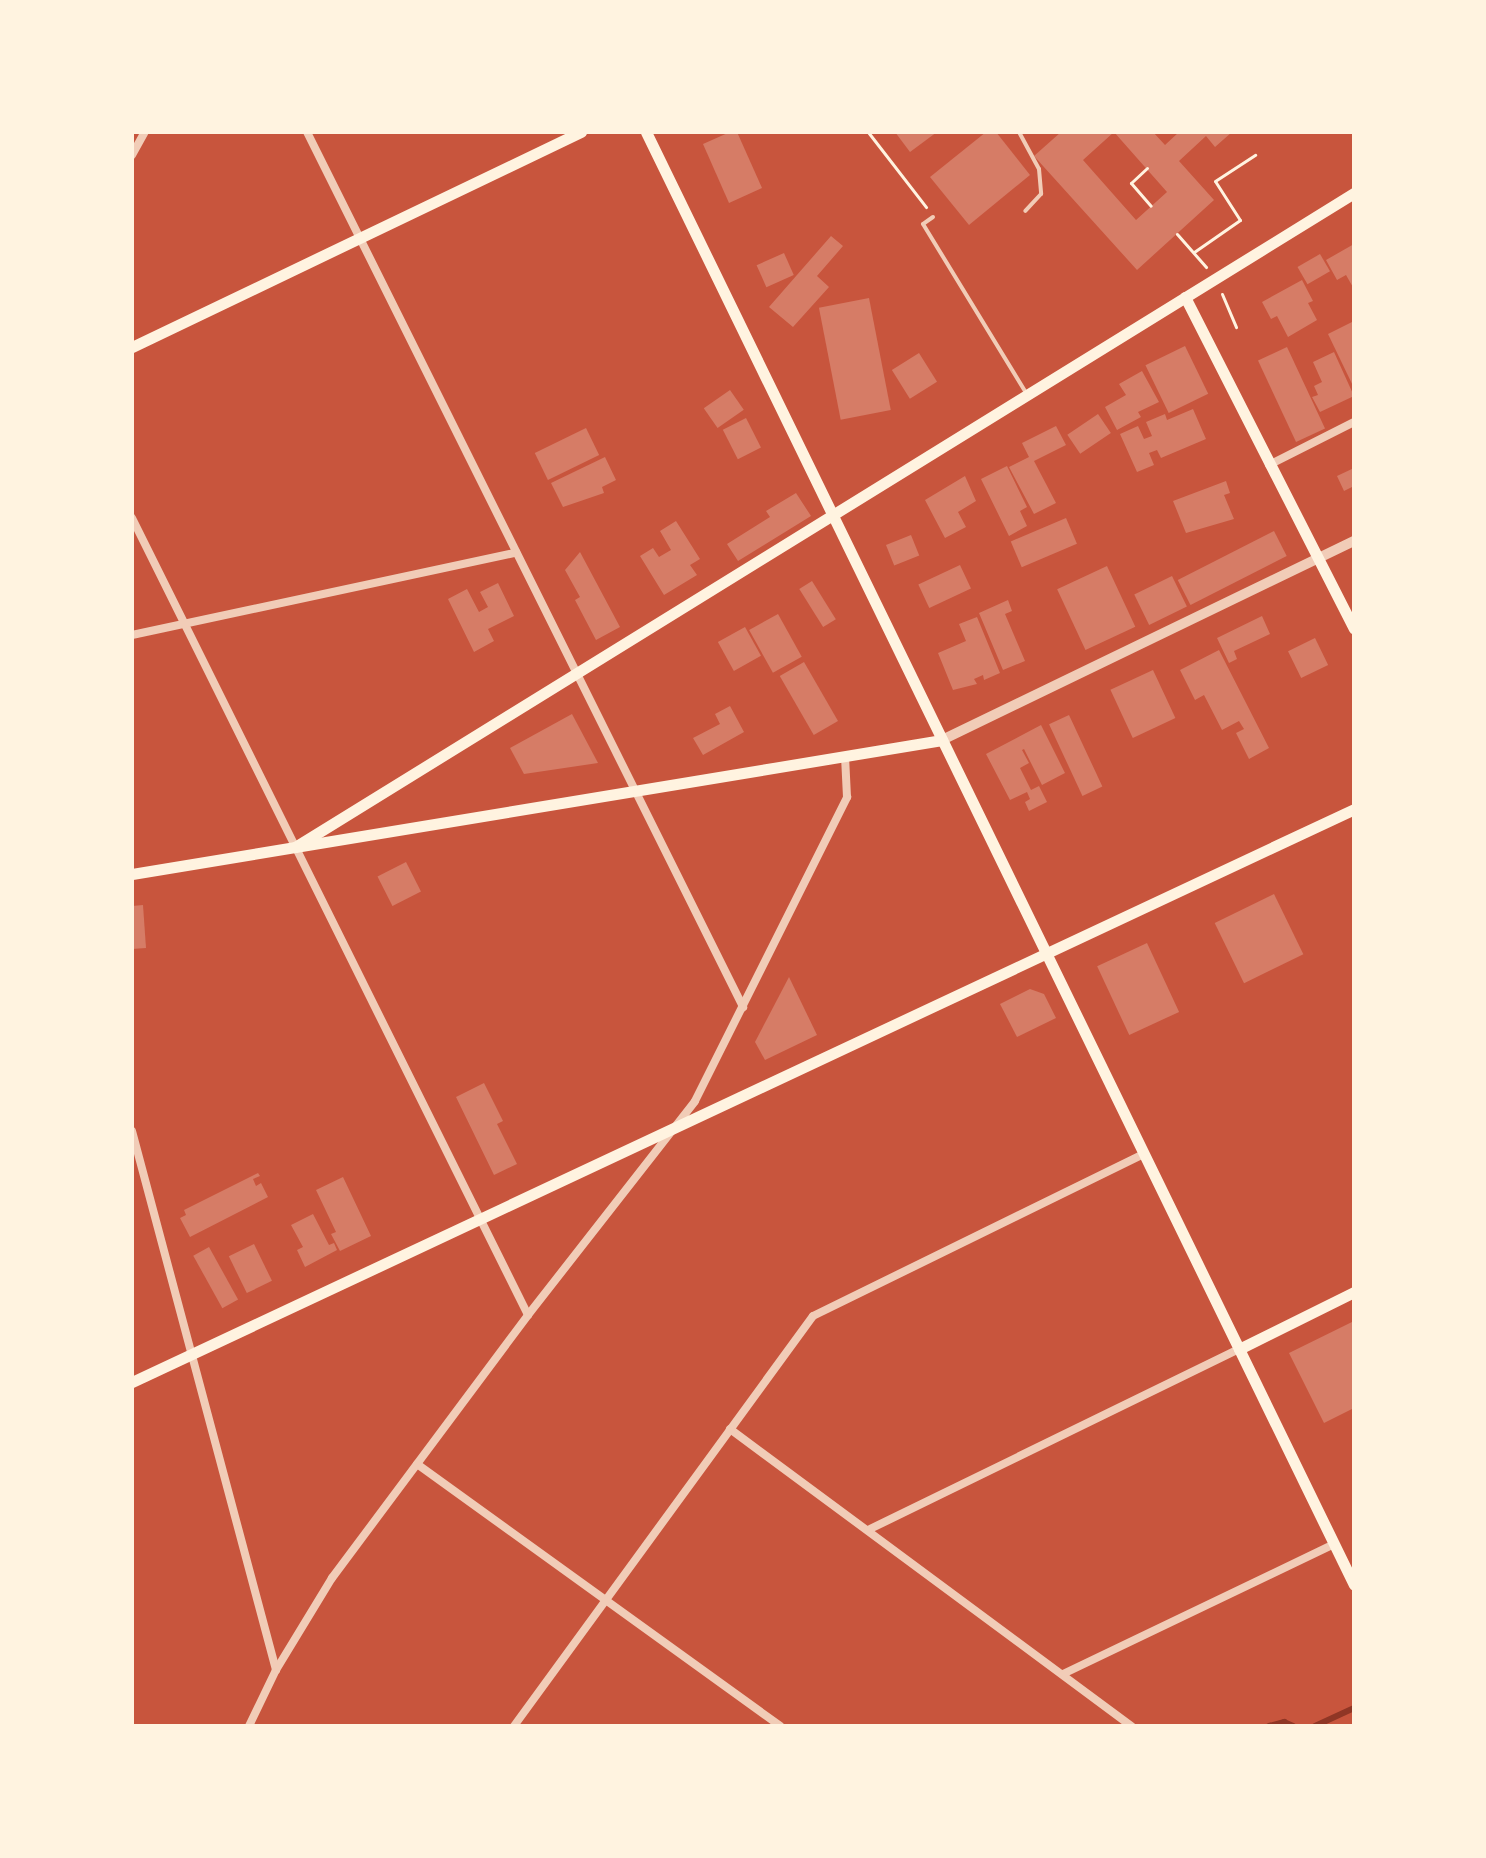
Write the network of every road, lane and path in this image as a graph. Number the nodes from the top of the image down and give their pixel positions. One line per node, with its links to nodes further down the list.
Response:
1 (145, 132): 7 (street)
2 (307, 132): 15 (street)
3 (581, 132): 15 (main road)
4 (646, 132): 24 (main road)
5 (868, 132): 13 (path)
6 (1019, 132): 12 (lane)
7 (132, 155)
8 (1255, 155): 16 (path)
9 (1147, 168): 11 (path)
10 (1354, 193): 17 (main road)
11 (1151, 206)
12 (1025, 211)
13 (933, 217): 21 (lane)
14 (1177, 234): 16 (path)
15 (359, 238): 20 (main road); 27 (street)
16 (1194, 252): 17 (path)
17 (1216, 280): 18 (main road); 19 (path)
18 (1185, 297): 21 (main road); 23 (main road)
19 (1236, 327)
20 (132, 347)
21 (1027, 395): 24 (main road)
22 (1354, 422): 23 (street)
23 (1269, 465): 28 (main road)
24 (832, 515): 32 (main road); 33 (main road)
25 (132, 518): 29 (street)
26 (1354, 541): 28 (street)
27 (516, 553): 29 (street); 32 (street)
28 (1318, 559): 30 (main road); 33 (street)
29 (184, 624): 31 (street); 37 (street)
30 (1354, 628)
31 (132, 635)
32 (576, 673): 35 (street); 37 (main road)
33 (942, 740): 34 (main road); 39 (main road)
34 (845, 756): 35 (main road); 40 (street)
35 (635, 791): 37 (main road); 40 (street)
36 (1354, 809): 39 (main road)
37 (295, 847): 38 (main road); 45 (street)
38 (132, 874)
39 (1047, 955): 41 (main road); 44 (main road)
40 (743, 1007): 41 (street)
41 (679, 1126): 45 (main road); 47 (street)
42 (132, 1131): 43 (street)
43 (134, 1146): 49 (street)
44 (1144, 1154): 48 (main road); 51 (street)
45 (480, 1219): 47 (street); 49 (main road)
46 (1354, 1292): 48 (main road)
47 (528, 1315): 52 (street)
48 (1239, 1349): 53 (street); 54 (main road)
49 (192, 1354): 50 (main road); 57 (street)
50 (132, 1382)
51 (730, 1429): 53 (street); 56 (street)
52 (417, 1464): 56 (street); 57 (street)
53 (868, 1530): 58 (street)
54 (1334, 1544): 55 (main road); 58 (street)
55 (1354, 1585)
56 (606, 1600): 60 (street); 61 (street)
57 (276, 1670): 59 (street)
58 (1063, 1674): 62 (street)
59 (249, 1726)
60 (514, 1726)
61 (780, 1726)
62 (1132, 1726)

